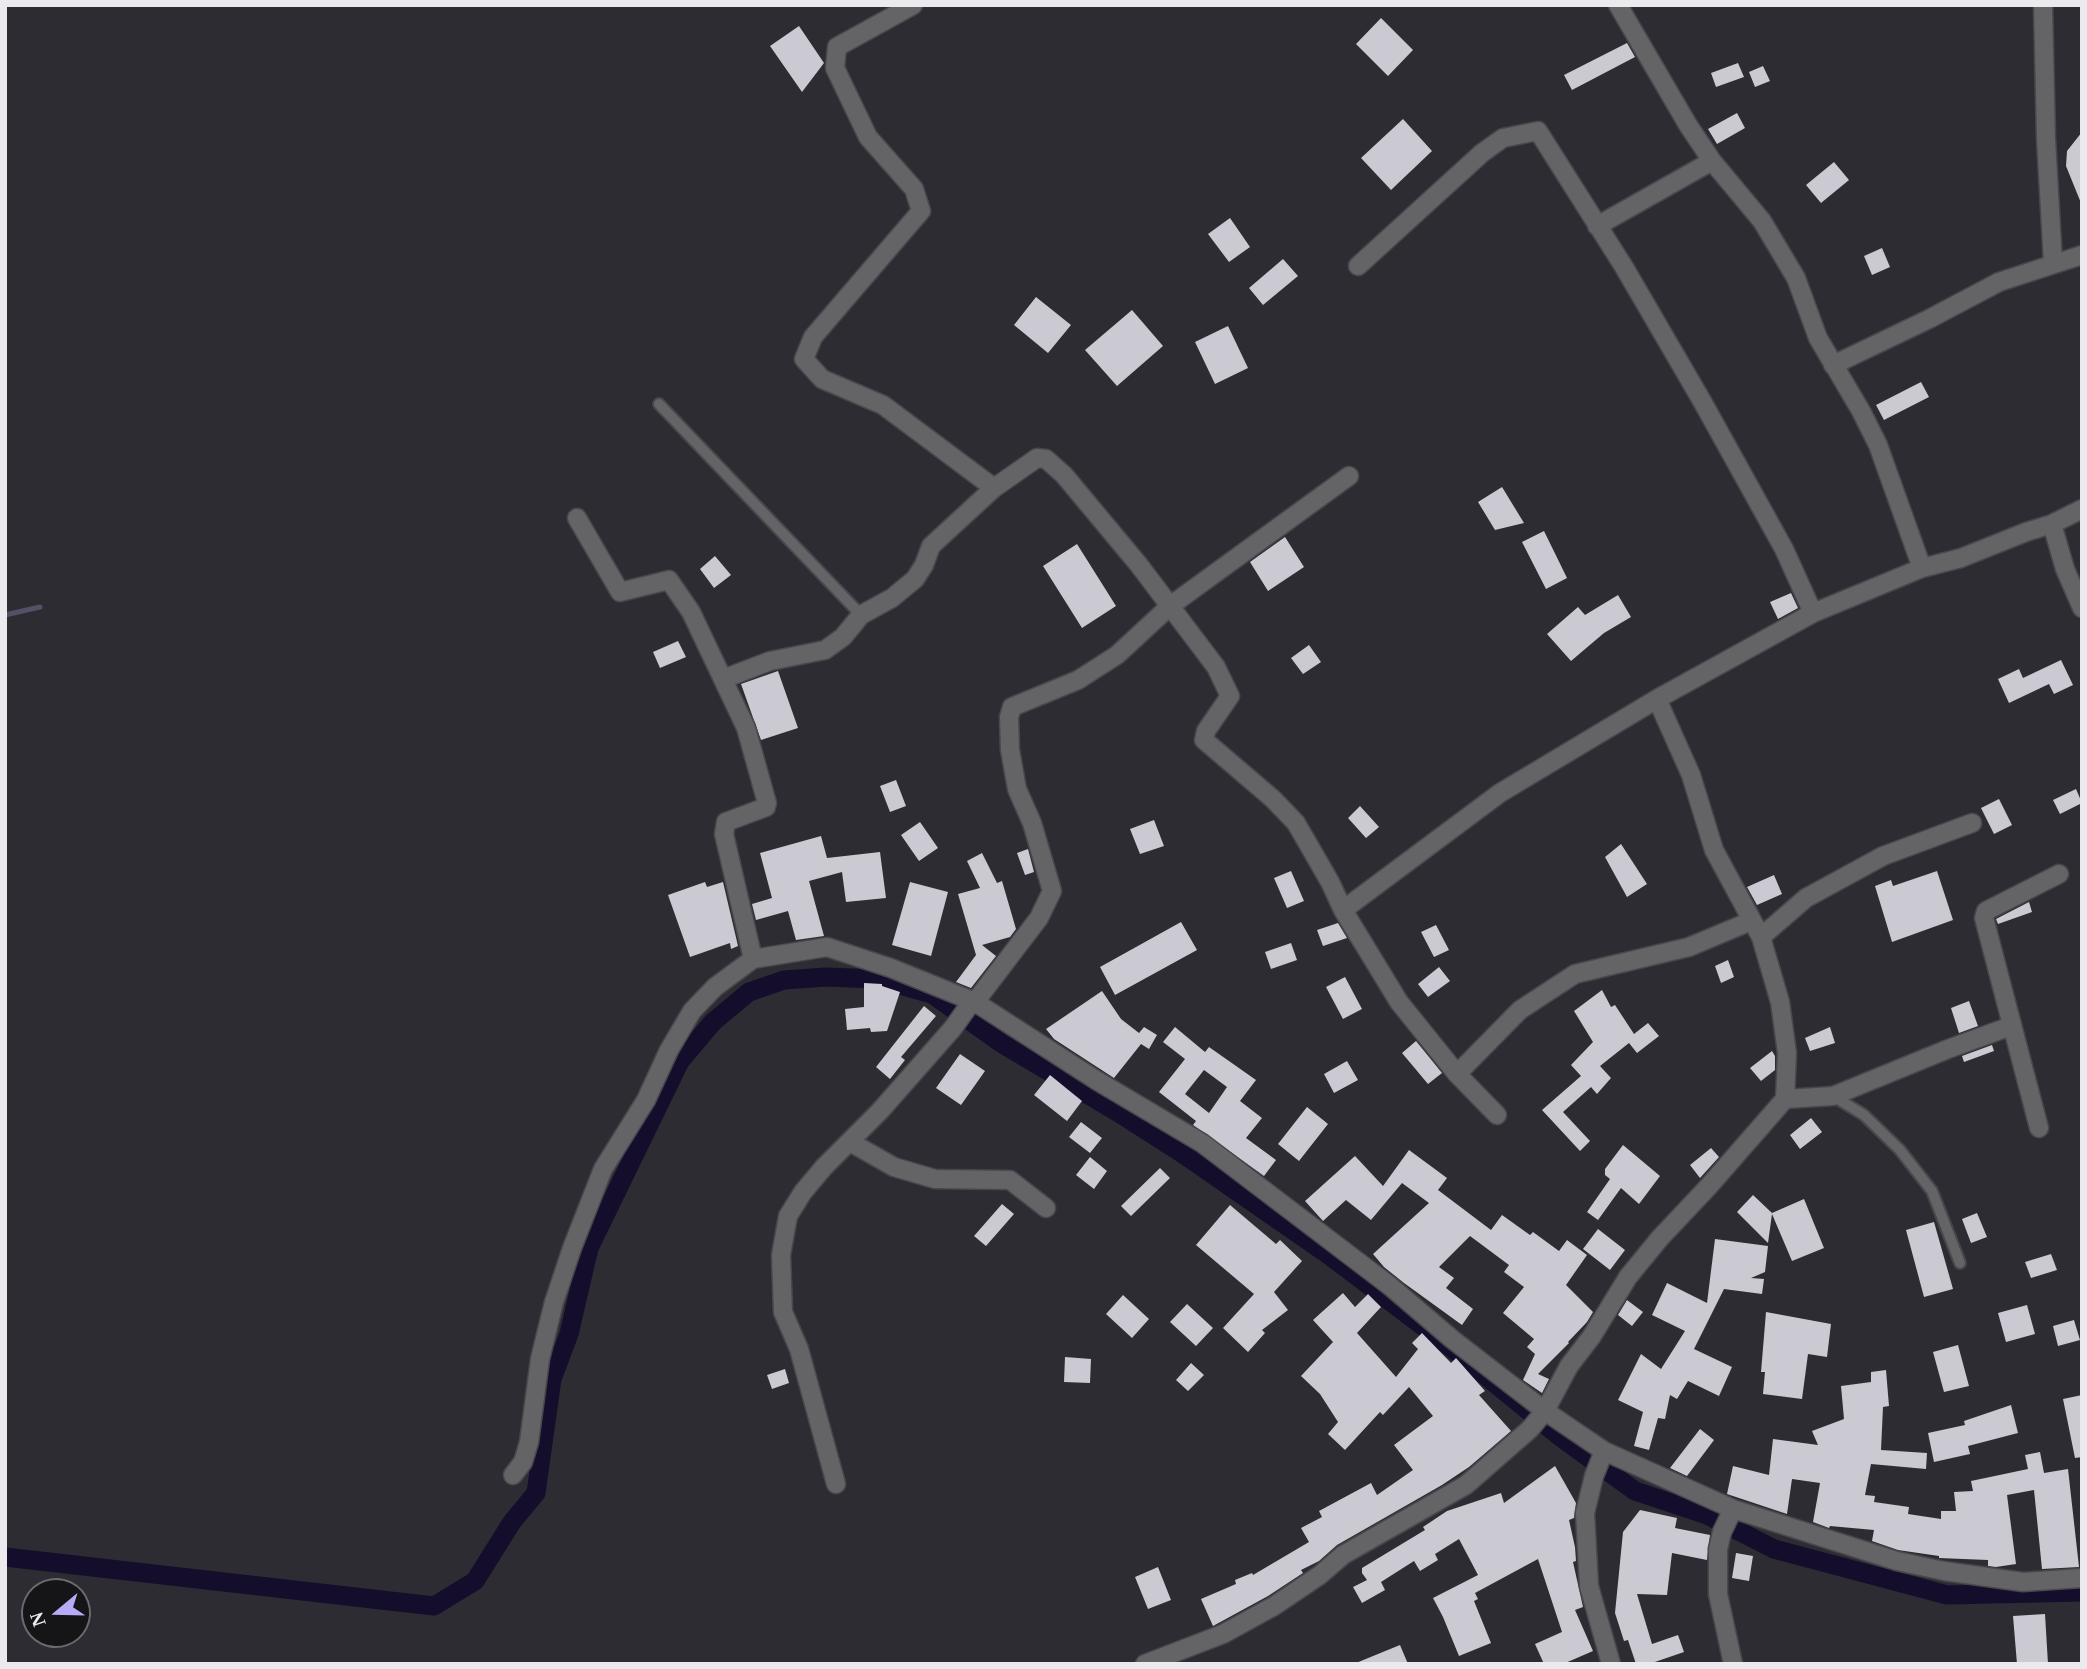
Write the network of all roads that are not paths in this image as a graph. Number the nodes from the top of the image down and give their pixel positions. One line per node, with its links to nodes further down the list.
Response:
1 (913, 5): 12 (street)
2 (1618, 5): 4 (street)
3 (2043, 5): 7 (street)
4 (1712, 161): 5 (street); 9 (street)
5 (1597, 226): 8 (street); 19 (street)
6 (2082, 255): 7 (street)
7 (2053, 263): 9 (street)
8 (1359, 266)
9 (1833, 365): 16 (street)
10 (659, 404): 20 (lane)
11 (1349, 476): 17 (street)
12 (994, 488): 17 (street); 20 (street)
13 (2082, 509): 15 (street)
14 (577, 518): 21 (street)
15 (2052, 524): 16 (street); 18 (street)
16 (1922, 568): 19 (street)
17 (1170, 606): 25 (street); 29 (street)
18 (2082, 608)
19 (1813, 613): 22 (street)
20 (861, 615): 21 (street)
21 (723, 679): 28 (street)
22 (1657, 699): 25 (street); 26 (street)
23 (1972, 823): 27 (street)
24 (2059, 874): 30 (street)
25 (1343, 910): 31 (street)
26 (1751, 921): 27 (street); 31 (street)
27 (1761, 937): 33 (street)
28 (753, 959): 29 (street); 41 (street)
29 (971, 1004): 36 (street); 39 (street)
30 (2011, 1026): 32 (street); 35 (street)
31 (1457, 1074): 34 (street)
32 (1833, 1096): 33 (street); 38 (lane)
33 (1785, 1098): 39 (street)
34 (1497, 1115)
35 (2039, 1128)
36 (850, 1142): 37 (street); 42 (street)
37 (1046, 1208)
38 (1960, 1263)
39 (1539, 1419): 40 (street); 45 (street)
40 (1602, 1455): 43 (street); 46 (street)
41 (513, 1475)
42 (836, 1484)
43 (1732, 1511): 44 (street); 47 (street)
44 (2082, 1578)
45 (1144, 1664)
46 (1611, 1664)
47 (1733, 1664)

